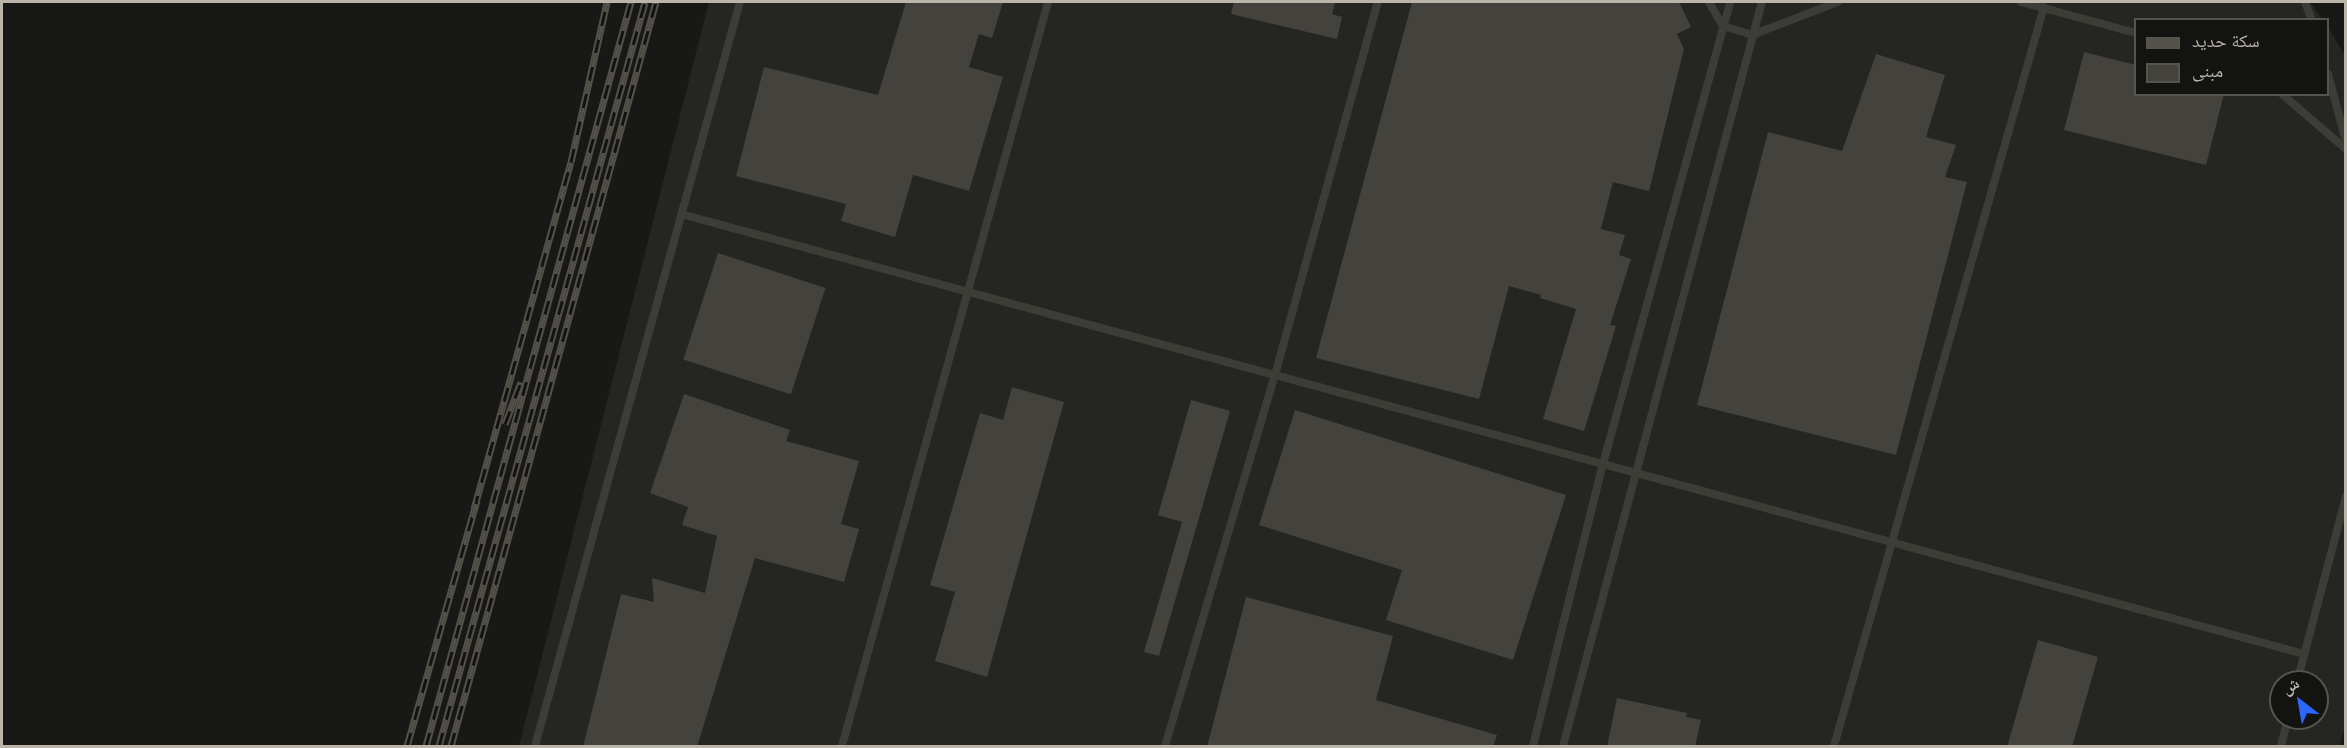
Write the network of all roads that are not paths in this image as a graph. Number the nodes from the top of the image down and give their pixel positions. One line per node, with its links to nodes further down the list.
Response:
1 (741, 2): 20 (lane)
2 (1048, 2): 21 (lane)
3 (1378, 2): 22 (lane)
4 (1709, 2): 12 (lane)
5 (1730, 2): 12 (lane)
6 (1762, 2): 14 (lane)
7 (1838, 2): 14 (lane)
8 (2021, 2): 10 (lane)
9 (2305, 2): 11 (lane)
10 (2043, 7): 13 (lane); 26 (lane)
11 (2311, 18)
12 (1723, 26): 14 (lane); 23 (lane)
13 (2134, 32)
14 (1752, 35): 24 (lane)
15 (2329, 78): 17 (lane)
16 (2284, 96): 19 (lane)
17 (2344, 131): 18 (lane)
18 (2346, 141)
19 (2346, 149)
20 (681, 214): 21 (lane); 30 (lane)
21 (968, 292): 22 (lane); 31 (lane)
22 (1275, 375): 23 (lane); 32 (lane)
23 (1603, 464): 24 (lane); 33 (lane)
24 (1635, 470): 26 (lane); 34 (lane)
25 (2346, 496): 27 (lane)
26 (1890, 542): 27 (lane); 35 (lane)
27 (2304, 654): 28 (lane)
28 (2300, 670)
29 (2286, 730): 36 (lane)
30 (535, 747)
31 (842, 747)
32 (1165, 747)
33 (1533, 747)
34 (1563, 747)
35 (1834, 747)
36 (2282, 747)

